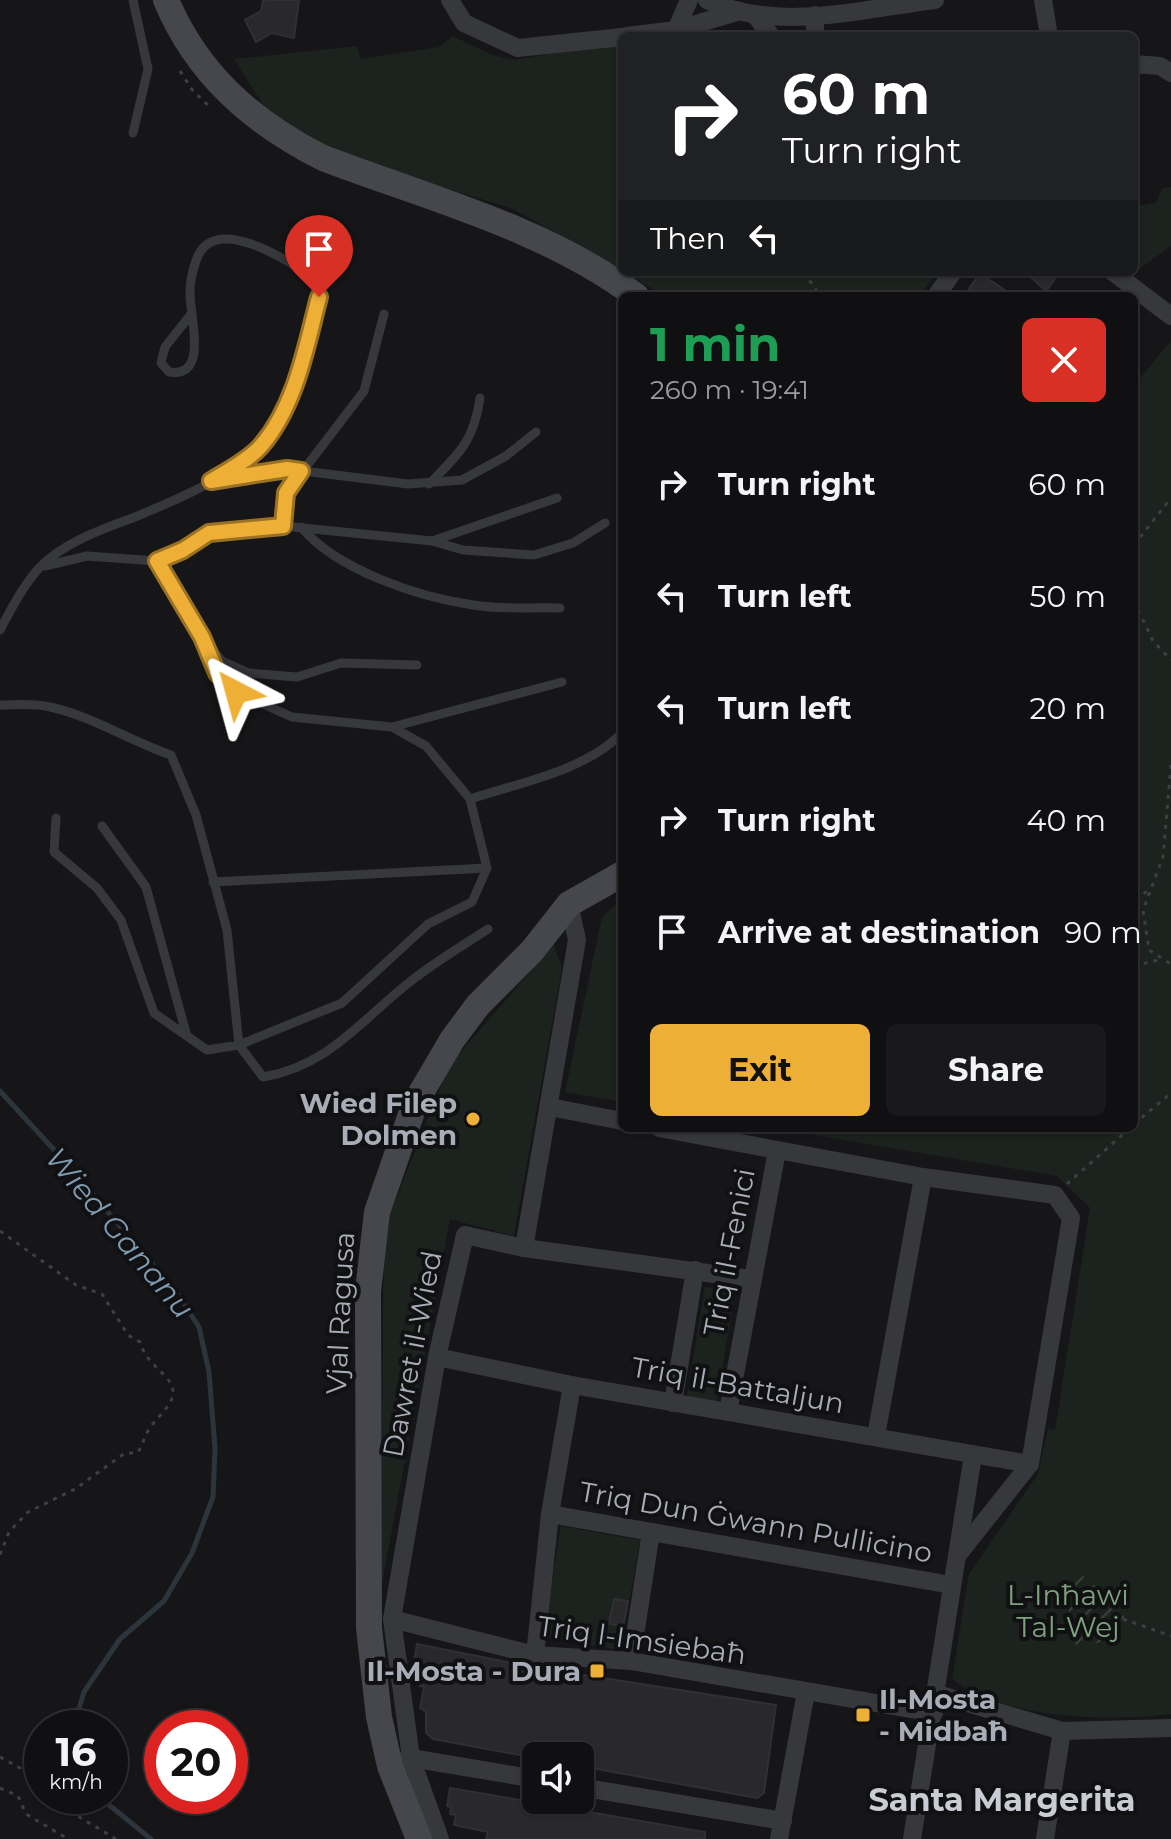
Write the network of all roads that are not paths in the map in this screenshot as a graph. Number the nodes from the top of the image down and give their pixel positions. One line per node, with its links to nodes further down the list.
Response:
1 (133, 0): 19 (lane)
2 (166, 0): 21 (main road)
3 (450, 0): 16 (street)
4 (689, 0): 11 (street)
5 (707, 0): 8 (street)
6 (935, 0): 9 (street)
7 (1043, 0): 15 (street)
8 (748, 14): 10 (street); 11 (street); 13 (street)
9 (815, 15): 10 (street); 14 (street)
10 (792, 27)
11 (676, 30): 12 (street)
12 (659, 32)
13 (767, 32)
14 (815, 32)
15 (1048, 32)
16 (618, 37)
17 (1138, 64): 18 (street)
18 (1171, 73)
19 (133, 133)
20 (1118, 276): 24 (street)
21 (630, 292)
22 (192, 313): 22 (lane); 28 (lane)
23 (384, 314): 27 (lane)
24 (1171, 316)
25 (480, 398): 29 (lane)
26 (536, 432): 29 (lane)
27 (301, 471): 28 (lane); 29 (lane); 32 (lane)
28 (211, 481): 36 (lane)
29 (429, 484)
30 (557, 498): 34 (lane)
31 (605, 523): 34 (lane)
32 (283, 526): 33 (lane); 35 (lane)
33 (301, 527): 34 (lane); 37 (lane)
34 (432, 541)
35 (157, 561): 36 (lane); 39 (lane)
36 (39, 569): 38 (lane)
37 (560, 608)
38 (0, 630)
39 (202, 637): 40 (lane); 43 (lane)
40 (417, 665)
41 (562, 682): 43 (lane)
42 (0, 705): 50 (lane)
43 (392, 727): 45 (lane)
44 (618, 737): 45 (lane)
45 (470, 799): 48 (lane)
46 (56, 818): 53 (lane)
47 (102, 826): 53 (lane)
48 (487, 868): 50 (lane); 54 (lane)
49 (618, 876): 51 (main road, Vjal Ragusa)
50 (213, 882): 54 (lane)
51 (569, 904): 55 (street); 81 (main road, Vjal Ragusa)
52 (488, 929): 54 (lane)
53 (186, 1033): 54 (lane)
54 (239, 1045)
55 (550, 1107): 56 (street); 60 (street)
56 (618, 1120)
57 (680, 1132): 58 (street)
58 (777, 1151): 59 (street); 62 (street, Triq il-Fenici)
59 (923, 1177): 67 (street); 69 (street)
60 (524, 1248): 61 (street); 63 (street, Dawret il-Wied)
61 (695, 1270): 62 (street); 65 (street)
62 (751, 1279): 66 (street, Triq il-Fenici)
63 (437, 1357): 64 (street, Triq il-Battaljun); 74 (street, Dawret il-Wied)
64 (572, 1385): 65 (street, Triq il-Battaljun); 70 (street)
65 (673, 1403): 66 (street, Triq il-Battaljun)
66 (728, 1412): 67 (street, Triq il-Battaljun)
67 (876, 1436): 68 (street, Triq il-Battaljun)
68 (973, 1455): 69 (street, Triq il-Battaljun); 72 (street)
69 (1030, 1464): 72 (street)
70 (550, 1514): 71 (street, Triq Dun Ġwann Pullicino); 75 (street)
71 (651, 1532): 73 (street, Triq Dun Ġwann Pullicino); 76 (street)
72 (957, 1556): 73 (street)
73 (951, 1585): 78 (street)
74 (392, 1619): 75 (street, Triq l-Imsiebaħ); 81 (street, Dawret il-Wied)
75 (535, 1655): 76 (street, Triq l-Imsiebaħ)
76 (631, 1661): 77 (street, Triq l-Imsiebaħ)
77 (806, 1692): 78 (street, Triq l-Imsiebaħ); 84 (street)
78 (935, 1704): 80 (street, Triq l-Imsiebaħ); 87 (street)
79 (1171, 1728): 80 (street, Triq l-Imsiebaħ)
80 (1062, 1731): 88 (street)
81 (401, 1762): 82 (street); 85 (main road, Vjal Ragusa); 86 (street, Dawret il-Wied)
82 (522, 1777)
83 (594, 1790): 84 (street)
84 (781, 1830)
85 (419, 1839)
86 (440, 1839)
87 (912, 1839)
88 (1045, 1839)

